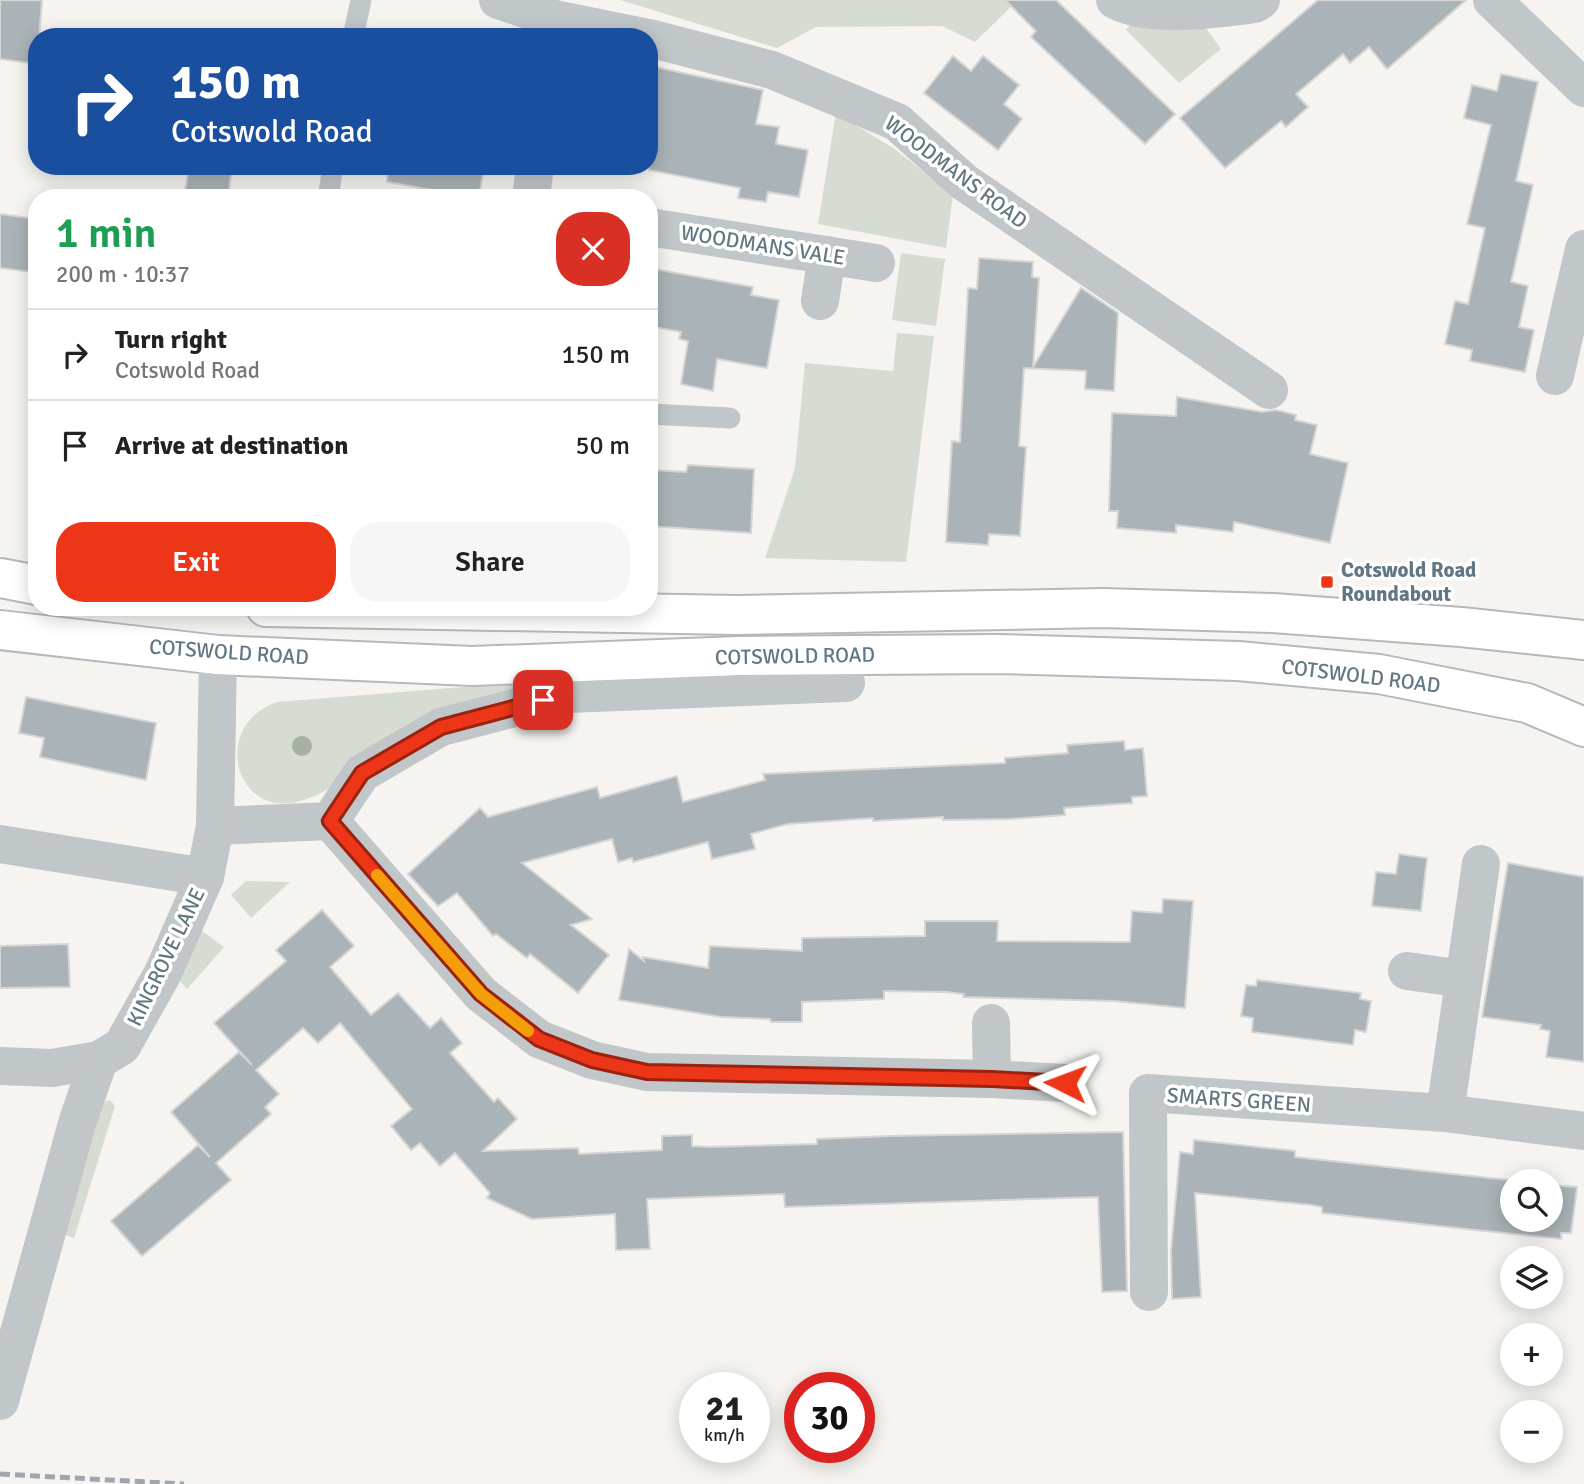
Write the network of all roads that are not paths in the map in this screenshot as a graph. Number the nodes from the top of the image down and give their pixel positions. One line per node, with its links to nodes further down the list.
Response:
1 (361, 0): 6 (lane)
2 (498, 0): 7 (street)
3 (1115, 0): 4 (street)
4 (1261, 0)
5 (1492, 0): 9 (street)
6 (355, 28)
7 (554, 28)
8 (658, 40): 17 (street, WOODMANS ROAD)
9 (1584, 88)
10 (658, 228): 12 (street, WOODMANS VALE)
11 (1584, 248): 15 (street)
12 (827, 255): 13 (street, WOODMANS VALE); 14 (street)
13 (876, 263)
14 (820, 301)
15 (1575, 331): 16 (street)
16 (1555, 376)
17 (1269, 390)
18 (658, 414): 19 (lane)
19 (730, 418)
20 (0, 578): 21 (main road)
21 (28, 583)
22 (658, 614): 24 (main road, COTSWOLD ROAD)
23 (0, 630): 25 (main road, COTSWOLD ROAD)
24 (1584, 640)
25 (218, 655): 27 (main road, COTSWOLD ROAD); 29 (street, KINGROVE LANE)
26 (846, 683): 28 (street, COTSWOLD ROAD)
27 (1584, 727)
28 (330, 821): 29 (street); 38 (street)
29 (215, 826): 32 (street, KINGROVE LANE)
30 (0, 845): 32 (street)
31 (1481, 864): 34 (street)
32 (205, 877): 36 (street, KINGROVE LANE)
33 (1407, 971): 34 (street)
34 (1464, 979): 40 (street)
35 (991, 1023): 38 (street)
36 (99, 1060): 37 (street); 43 (street)
37 (0, 1066)
38 (992, 1079): 39 (street)
39 (1065, 1083)
40 (1444, 1113): 41 (street, SMARTS GREEN); 42 (street, SMARTS GREEN)
41 (1584, 1131)
42 (1149, 1292)
43 (0, 1401)

